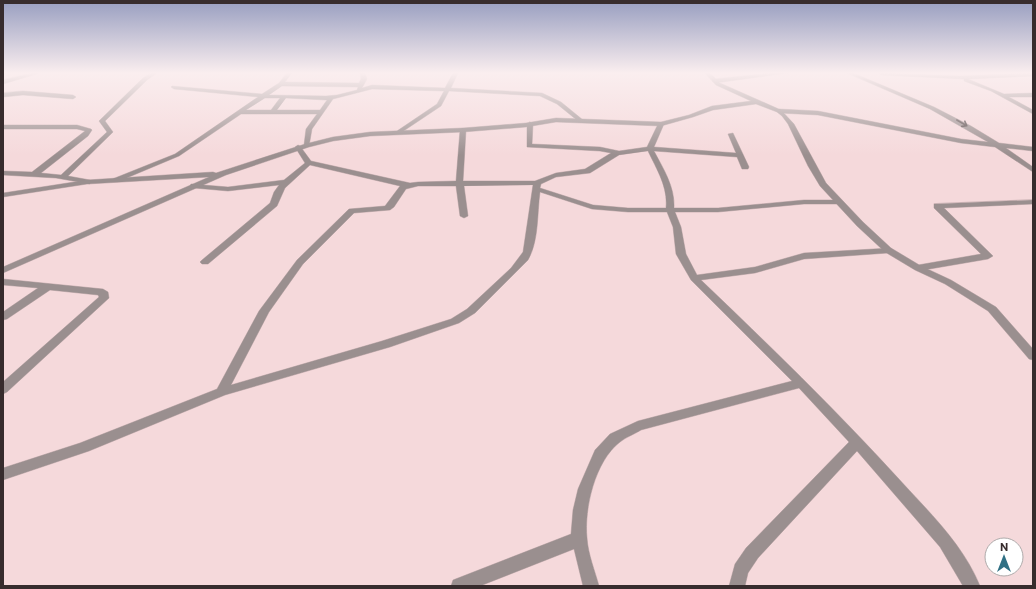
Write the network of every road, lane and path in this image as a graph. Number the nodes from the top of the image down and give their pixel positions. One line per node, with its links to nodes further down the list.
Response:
1 (123, 100): 36 (street)
2 (258, 100): 12 (street)
3 (282, 100): 13 (street)
4 (330, 100): 14 (street)
5 (441, 100): 21 (street)
6 (556, 100): 16 (street)
7 (755, 100): 10 (street)
8 (913, 100): 24 (street, one-way to 24)
9 (1013, 100): 15 (street)
10 (758, 102): 11 (street); 18 (street)
11 (779, 111): 24 (street); 45 (street)
12 (241, 112): 13 (street); 37 (street)
13 (273, 112): 14 (street)
14 (321, 112): 23 (street)
15 (1033, 112)
16 (580, 120): 17 (street); 18 (street)
17 (530, 124): 20 (street); 28 (street)
18 (661, 124): 26 (street)
19 (3, 127): 35 (street)
20 (464, 130): 21 (street); 40 (street)
21 (399, 132): 23 (street)
22 (730, 134): 29 (street)
23 (307, 145): 25 (street)
24 (1000, 146): 27 (street); 32 (street)
25 (298, 147): 30 (street); 34 (street)
26 (650, 149): 28 (street); 29 (street); 47 (street)
27 (1033, 149)
28 (619, 153): 43 (street)
29 (739, 155): 31 (street)
30 (309, 163): 39 (street); 41 (street)
31 (745, 167)
32 (1033, 170)
33 (3, 173): 35 (street)
34 (223, 173): 37 (street); 42 (street)
35 (35, 174): 36 (street)
36 (63, 177): 38 (street)
37 (114, 180): 38 (street)
38 (87, 182): 44 (street)
39 (287, 182): 42 (street); 50 (street)
40 (461, 184): 41 (street); 43 (street); 48 (street)
41 (407, 185): 60 (street)
42 (194, 186): 52 (street)
43 (537, 186): 47 (street); 60 (street)
44 (3, 195)
45 (839, 202): 47 (street); 49 (street)
46 (1033, 202): 51 (street)
47 (670, 210): 53 (street)
48 (464, 216)
49 (888, 250): 51 (street); 53 (street)
50 (204, 262)
51 (918, 268): 57 (street)
52 (3, 270)
53 (694, 278): 58 (street)
54 (3, 282): 55 (street)
55 (47, 287): 56 (street); 59 (street)
56 (3, 317)
57 (1033, 356)
58 (801, 383): 61 (street); 63 (street)
59 (3, 389)
60 (221, 392): 62 (street)
61 (857, 442): 66 (street); 67 (street)
62 (3, 474)
63 (579, 539): 64 (street); 65 (street)
64 (459, 586)
65 (591, 586)
66 (737, 586)
67 (972, 586)

